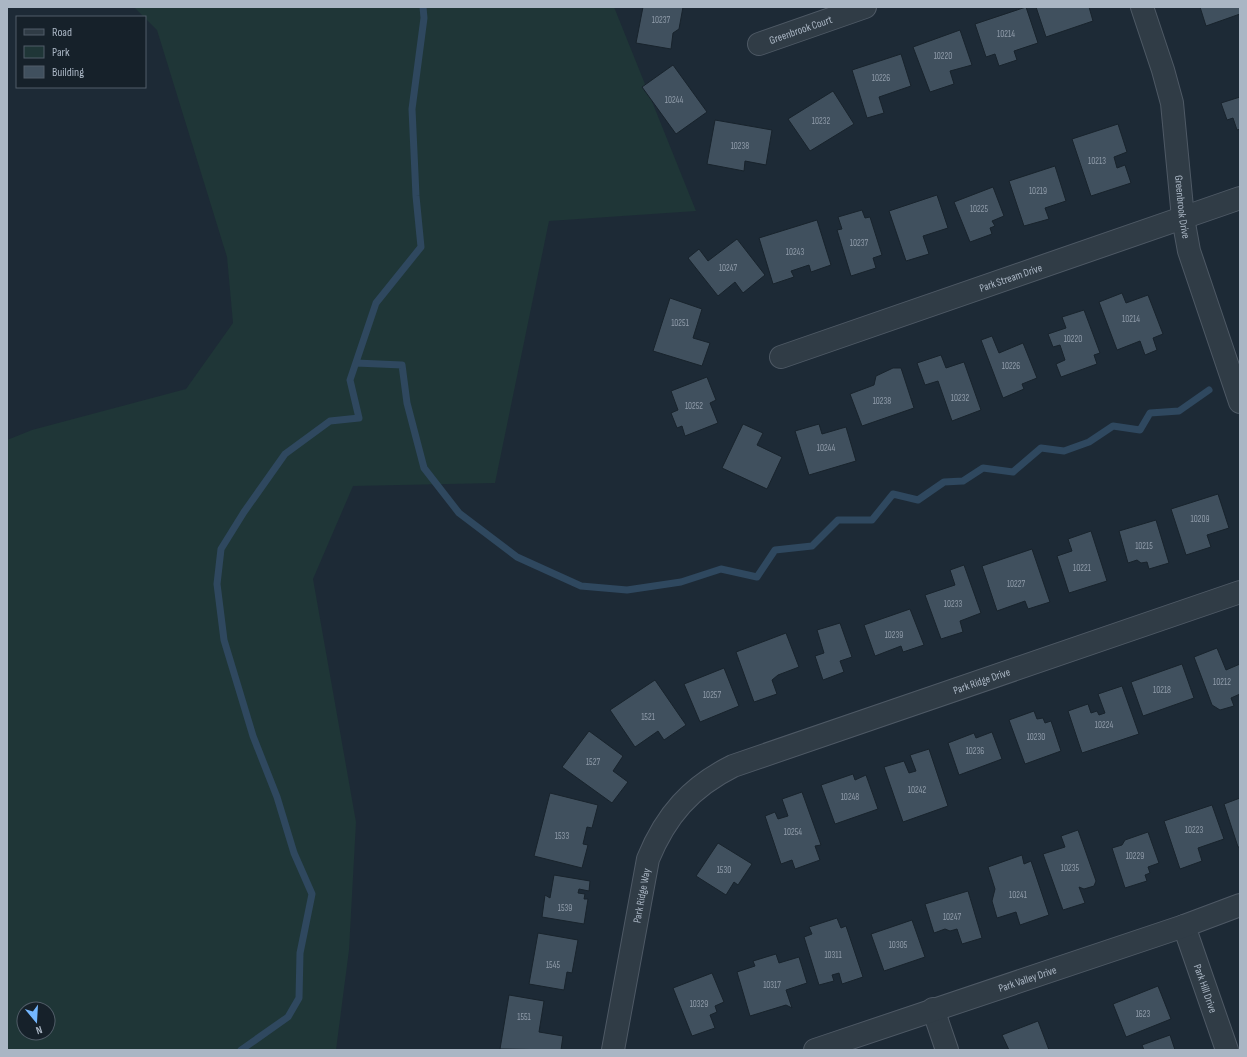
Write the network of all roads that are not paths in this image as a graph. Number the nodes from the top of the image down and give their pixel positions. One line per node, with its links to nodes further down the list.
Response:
1 (865, 7): 3 (street, Greenbrook Court)
2 (1142, 7): 5 (street, Greenbrook Drive)
3 (759, 44)
4 (1240, 198): 5 (street, Park Stream Drive)
5 (1183, 218): 6 (street, Park Stream Drive); 7 (street, Greenbrook Drive)
6 (781, 357)
7 (1240, 402)
8 (1240, 592): 9 (street, Park Ridge Drive)
9 (724, 771): 13 (street, Park Ridge Way)
10 (1240, 905): 11 (street, Park Valley Drive)
11 (1184, 926): 12 (street, Park Valley Drive); 16 (street, Park Hill Drive)
12 (933, 1009): 14 (street, Park Valley Drive); 15 (street)
13 (613, 1050)
14 (815, 1050)
15 (947, 1050)
16 (1227, 1050)

